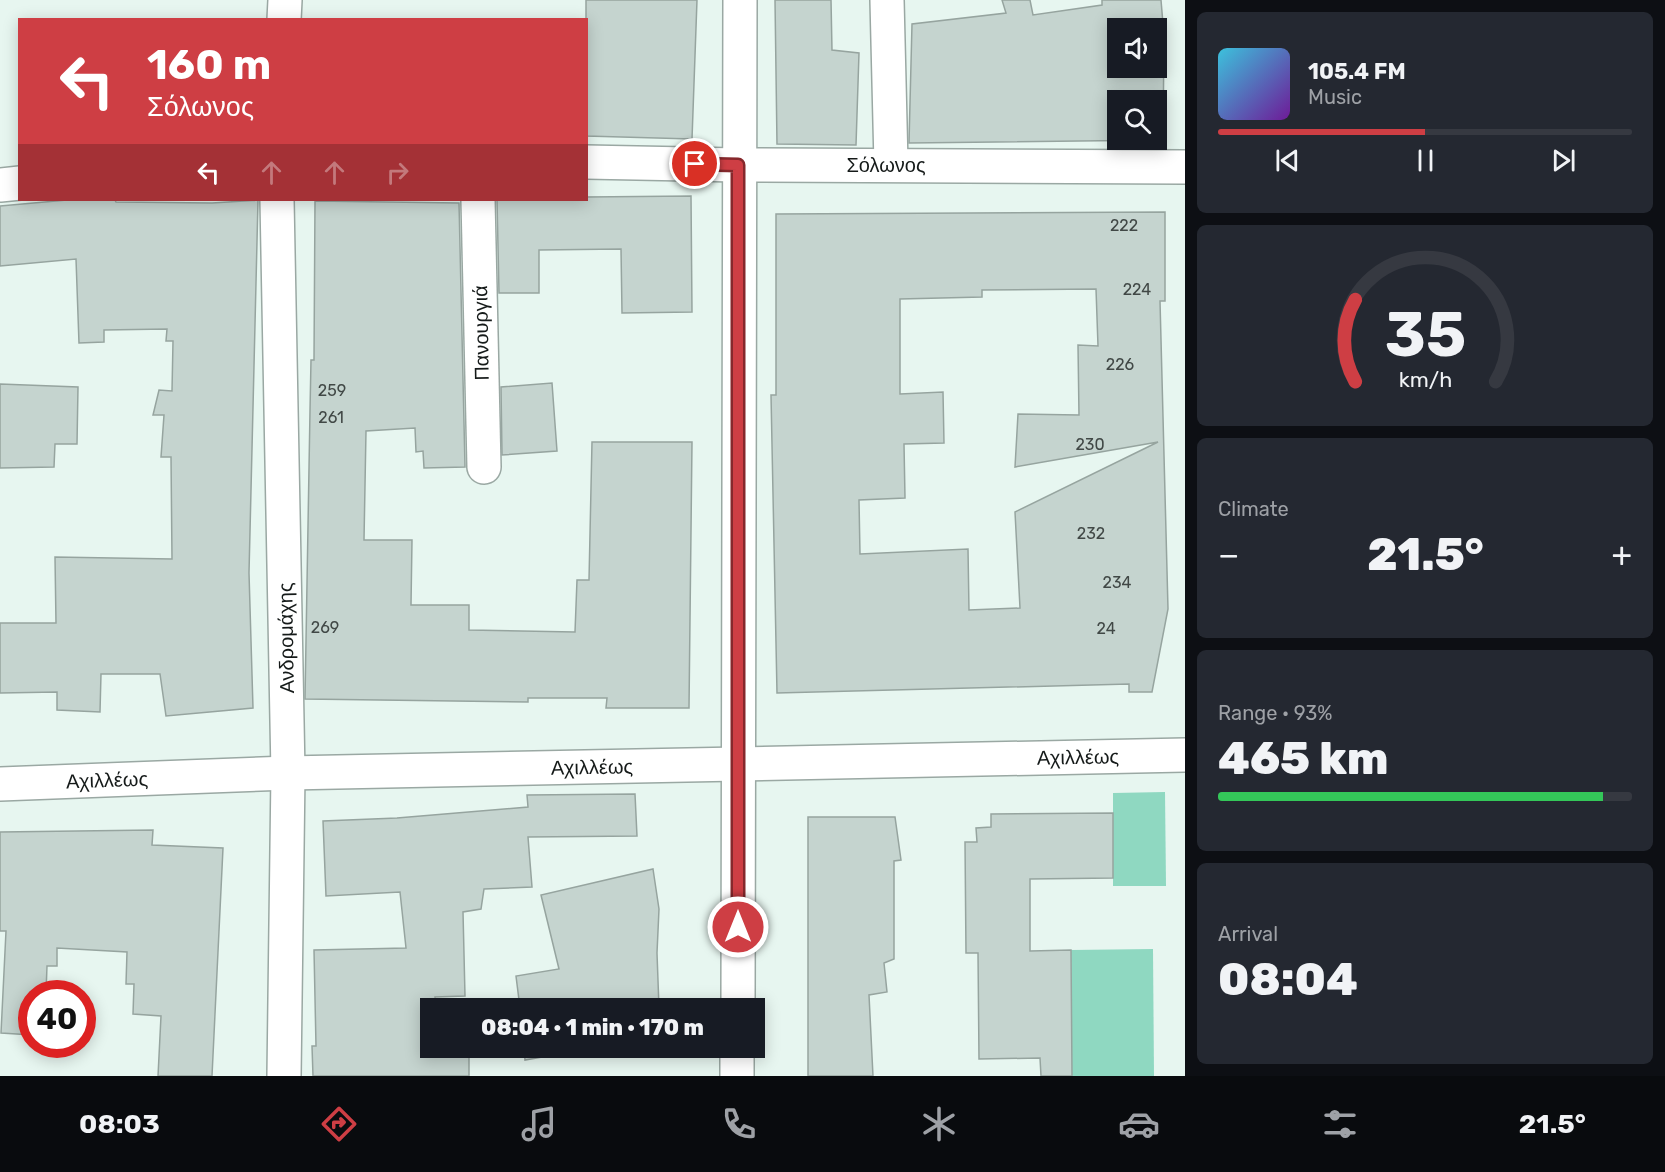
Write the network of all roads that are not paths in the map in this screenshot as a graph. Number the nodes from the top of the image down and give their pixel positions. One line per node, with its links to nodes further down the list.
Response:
1 (285, 0): 4 (street)
2 (740, 0): 7 (street)
3 (887, 0): 6 (street)
4 (284, 18)
5 (588, 162): 7 (street, Σόλωνος)
6 (891, 164): 7 (street, Σόλωνος); 8 (street, Σόλωνος)
7 (738, 165): 15 (street)
8 (1185, 167)
9 (18, 183): 10 (street)
10 (0, 185)
11 (278, 201): 16 (street, Ανδρομάχης)
12 (478, 201): 13 (street, Πανουργιά)
13 (484, 467)
14 (1185, 755): 15 (street, Αχιλλέως)
15 (739, 765): 16 (street, Αχιλλέως); 18 (street)
16 (288, 773): 17 (street, Αχιλλέως); 20 (street, Ανδρομάχης)
17 (0, 784)
18 (738, 998)
19 (737, 1058): 21 (street)
20 (284, 1076)
21 (737, 1076)

